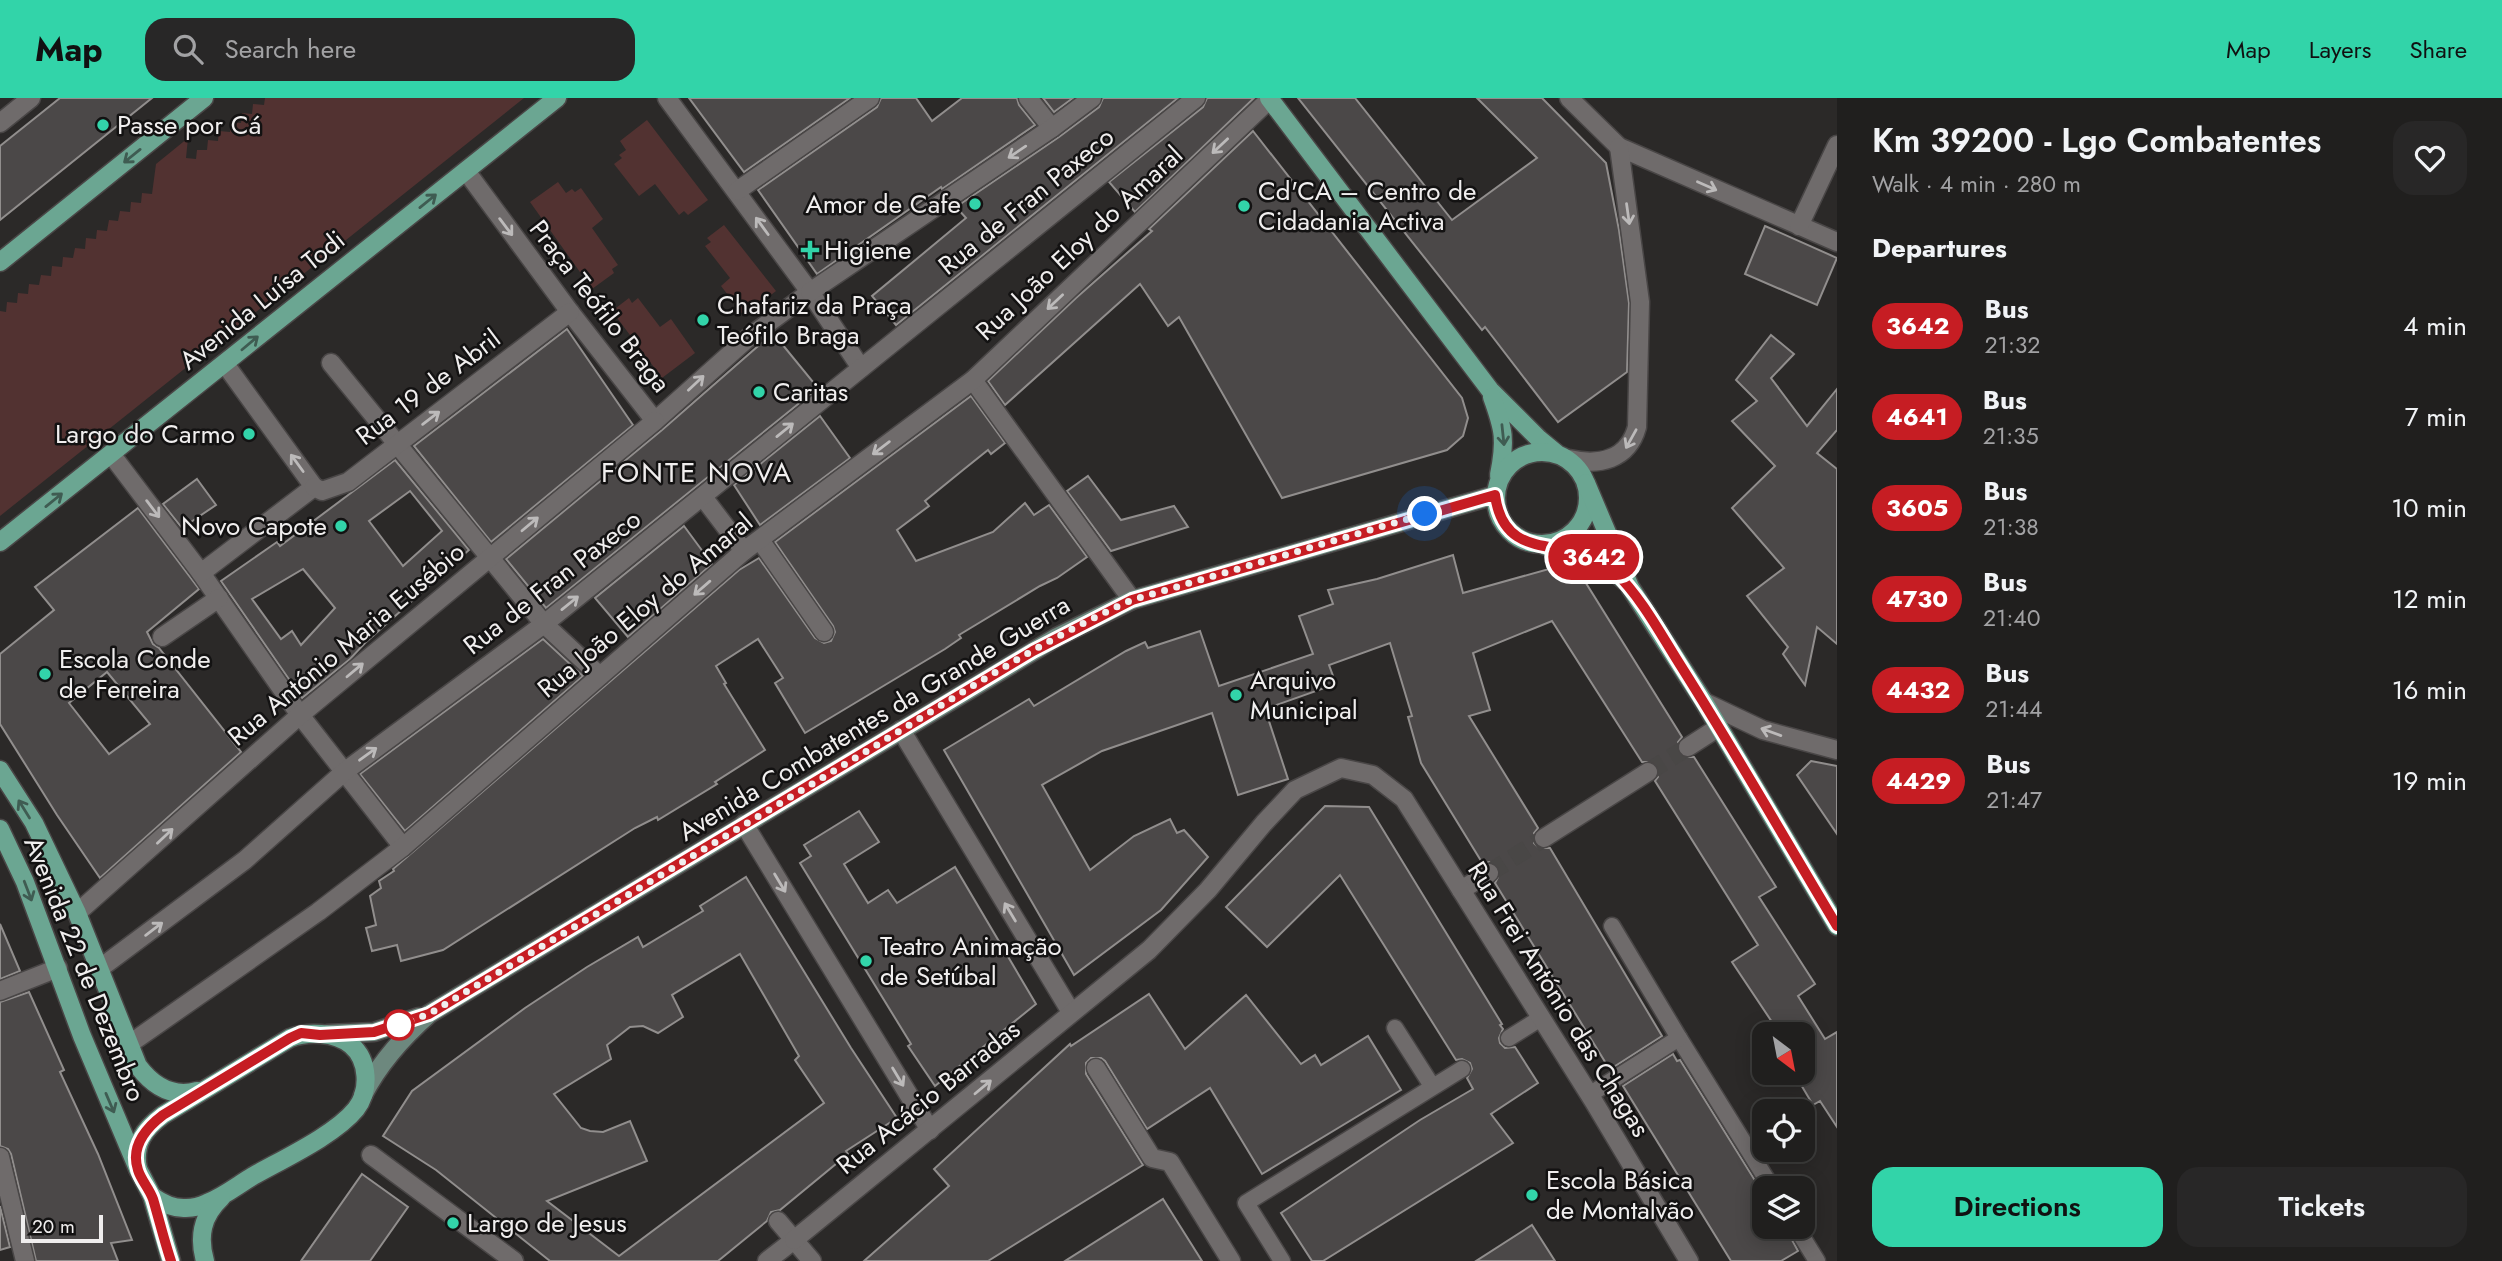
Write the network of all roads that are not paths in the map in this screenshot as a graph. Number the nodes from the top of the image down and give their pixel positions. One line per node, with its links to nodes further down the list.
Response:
1 (31, 98): 11 (street)
2 (204, 98): 19 (main road, one-way to 19)
3 (557, 98): 15 (main road, Avenida Luísa Todi)
4 (667, 98): 16 (street)
5 (870, 98): 16 (street)
6 (1028, 98): 12 (street)
7 (1092, 98): 12 (street, Praça Teófilo Braga)
8 (1196, 98): 24 (street, Rua de Fran Paxeco)
9 (1270, 98): 25 (street, Rua João Eloy do Amaral, one-way to 25); 26 (main road)
10 (1569, 98): 14 (street)
11 (0, 123)
12 (1052, 128): 20 (street, Praça Teófilo Braga, one-way to 20)
13 (1837, 145): 17 (street)
14 (1619, 147): 17 (street, one-way to 17); 30 (street, one-way to 30)
15 (466, 171): 21 (street, Praça Teófilo Braga, one-way to 21); 23 (main road, Avenida Luísa Todi, one-way to 15)
16 (737, 191): 20 (street, one-way to 16)
17 (1799, 226): 18 (street)
18 (1837, 242)
19 (0, 262)
20 (810, 292): 24 (street); 27 (street, Praça Teófilo Braga, one-way to 20)
21 (570, 312): 27 (street, Praça Teófilo Braga); 28 (street, Rua 19 de Abril, one-way to 21)
22 (331, 363): 28 (street)
23 (225, 364): 29 (main road, Avenida Luísa Todi); 32 (street, one-way to 23)
24 (861, 368): 34 (street, Rua de Fran Paxeco, one-way to 24)
25 (973, 380): 35 (street, Rua João Eloy do Amaral, one-way to 35); 43 (street)
26 (1490, 390): 30 (main road); 33 (main road, one-way to 33)
27 (655, 421): 39 (street, Rua António Maria Eusébio, one-way to 27)
28 (398, 443): 32 (street, Rua 19 de Abril); 39 (street)
29 (111, 454): 36 (main road, Avenida Luísa Todi, one-way to 29); 40 (street, one-way to 40)
30 (1562, 456): 31 (main road); 33 (main road)
31 (1586, 483): 37 (main road); 41 (main road)
32 (314, 487): 40 (street)
33 (1496, 488): 37 (main road); 43 (main road, Avenida Combatentes da Grande Guerra)
34 (702, 496): 38 (street); 44 (street, Rua de Fran Paxeco, one-way to 34)
35 (760, 540): 38 (street, Rua João Eloy do Amaral); 45 (street)
36 (0, 542)
37 (1535, 544): 41 (main road)
38 (744, 551): 47 (street, Rua João Eloy do Amaral, one-way to 47)
39 (489, 558): 44 (street); 49 (street, Rua António Maria Eusébio, one-way to 39)
40 (201, 573): 42 (street)
41 (1630, 587): 48 (main road)
42 (219, 598): 46 (street); 49 (street)
43 (1132, 600): 51 (main road, Avenida Combatentes da Grande Guerra)
44 (544, 624): 47 (street); 55 (street, Rua de Fran Paxeco, one-way to 44)
45 (824, 632)
46 (162, 637)
47 (600, 676): 61 (street, Rua João Eloy do Amaral)
48 (1704, 702): 50 (main road); 53 (street, one-way to 48)
49 (300, 715): 55 (street); 64 (street, Rua António Maria Eusébio, one-way to 49)
50 (1719, 727): 52 (street); 66 (main road)
51 (901, 730): 58 (main road, Avenida Combatentes da Grande Guerra); 70 (street, one-way to 51)
52 (1688, 747)
53 (1837, 750)
54 (0, 770): 64 (main road, Avenida 22 de Dezembro, one-way to 54)
55 (344, 772): 61 (street); 68 (street, Rua de Fran Paxeco, one-way to 55)
56 (1648, 772): 60 (street)
57 (1374, 775): 63 (street, Rua Frei António das Chagas); 70 (street, Rua Acácio Barradas)
58 (744, 824): 71 (main road, Avenida Combatentes da Grande Guerra); 84 (street, one-way to 84)
59 (0, 829): 67 (main road, Avenida 22 de Dezembro, one-way to 67)
60 (1544, 838)
61 (403, 847): 77 (street, Rua João Eloy do Amaral)
62 (1489, 873): 63 (street)
63 (1461, 890): 72 (street, Rua Frei António das Chagas)
64 (77, 914): 68 (main road, Avenida 22 de Dezembro)
65 (1612, 926): 76 (lane)
66 (1837, 926)
67 (58, 968): 69 (street); 87 (main road, Avenida 22 de Dezembro, one-way to 87)
68 (99, 969): 77 (main road, Avenida 22 de Dezembro)
69 (0, 991)
70 (1071, 1012): 84 (street, Rua Acácio Barradas, one-way to 70)
71 (429, 1014): 74 (main road, Avenida Combatentes da Grande Guerra); 82 (main road, Avenida Combatentes da Grande Guerra)
72 (1541, 1018): 75 (lane); 83 (street, Rua Frei António das Chagas)
73 (1395, 1028): 80 (lane)
74 (320, 1035): 81 (main road, Avenida 22 de Dezembro); 82 (main road, Avenida 22 de Dezembro)
75 (1509, 1038)
76 (1679, 1038): 83 (lane); 88 (lane)
77 (128, 1045): 81 (main road, Avenida 22 de Dezembro)
78 (1096, 1068): 100 (street)
79 (1462, 1069): 80 (lane)
80 (1433, 1086): 101 (lane)
81 (207, 1088): 87 (main road, Avenida 22 de Dezembro)
82 (363, 1095): 89 (main road)
83 (1589, 1095): 102 (street, Rua Frei António das Chagas)
84 (930, 1130): 93 (street, Rua Acácio Barradas)
85 (372, 1155): 97 (street)
86 (0, 1157): 94 (street)
87 (138, 1169): 90 (main road, Avenida 22 de Dezembro)
88 (1765, 1176)
89 (229, 1191): 90 (main road); 96 (main road)
90 (152, 1196): 95 (main road, Avenida 22 de Dezembro)
91 (778, 1221): 93 (street)
92 (1803, 1239): 103 (lane)
93 (794, 1240): 98 (street, Rua Acácio Barradas); 99 (street)
94 (25, 1261)
95 (171, 1261)
96 (205, 1261)
97 (513, 1261)
98 (767, 1261)
99 (812, 1261)
100 (1231, 1261)
101 (1282, 1261)
102 (1689, 1261)
103 (1817, 1261)

